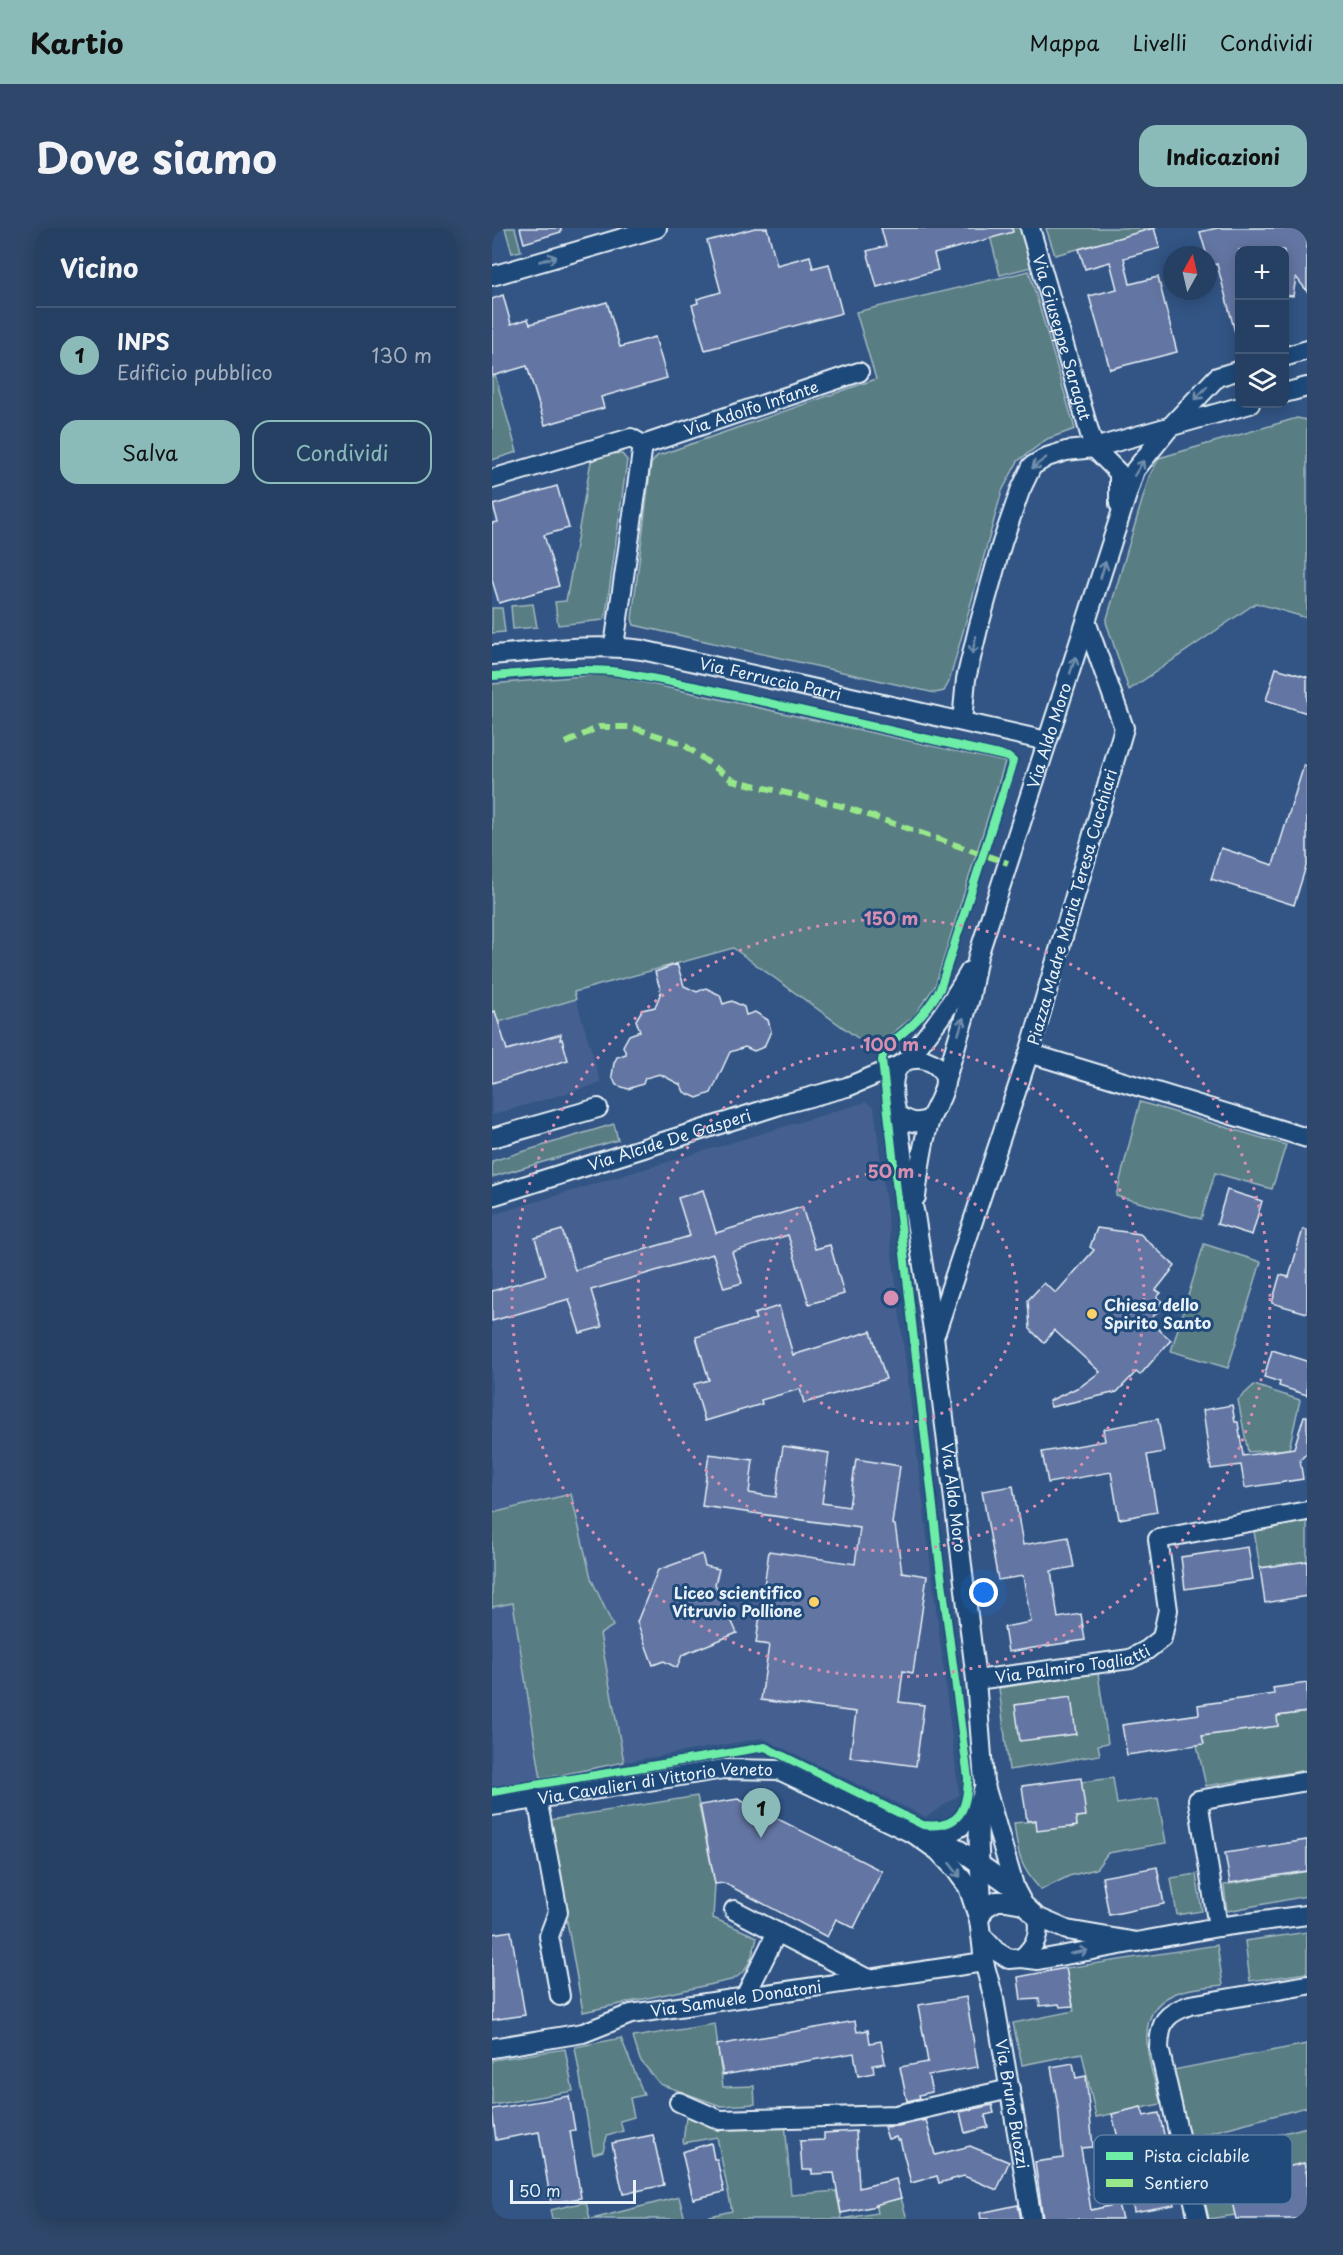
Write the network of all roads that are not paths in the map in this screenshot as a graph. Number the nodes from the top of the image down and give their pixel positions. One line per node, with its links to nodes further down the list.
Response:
1 (657, 228): 3 (street, one-way to 1)
2 (1030, 228): 15 (street, Via Giuseppe Saragat)
3 (492, 276)
4 (1307, 350): 5 (street)
5 (1289, 355)
6 (1235, 371): 13 (street, Via Aldo Moro, one-way to 13)
7 (859, 372): 14 (street, Via Adolfo Infante)
8 (1307, 387): 9 (street)
9 (1289, 392)
10 (1289, 394): 11 (street)
11 (1307, 400)
12 (1236, 408): 13 (street)
13 (1170, 427): 15 (street); 17 (street, Via Aldo Moro, one-way to 13)
14 (643, 445): 16 (street, Via Adolfo Infante); 19 (street)
15 (1094, 448): 17 (street, Via Aldo Moro); 21 (street, one-way to 21)
16 (492, 479)
17 (1119, 516): 18 (street, Via Aldo Moro, one-way to 17)
18 (1087, 624): 22 (street, Via Aldo Moro, one-way to 18); 24 (street, Piazza Madre Maria Teresa Cucchiari)
19 (614, 646): 20 (street, Via Ferruccio Parri); 21 (street, Via Ferruccio Parri)
20 (492, 655)
21 (962, 721): 22 (street, Via Ferruccio Parri)
22 (1047, 741): 23 (street, Via Aldo Moro)
23 (978, 956): 25 (street, Via Aldo Moro); 26 (street, Via Aldo Moro, one-way to 23)
24 (1029, 1053): 32 (street, Piazza Madre Maria Teresa Cucchiari); 35 (street)
25 (904, 1062): 26 (street); 27 (street, Via Alcide De Gasperi); 28 (street)
26 (945, 1082): 30 (street)
27 (847, 1086): 28 (street, Via Alcide De Gasperi); 33 (street, Via Alcide De Gasperi)
28 (894, 1106): 30 (street); 34 (street, Via Aldo Moro)
29 (598, 1108): 31 (street)
30 (931, 1118): 34 (street, Via Aldo Moro)
31 (492, 1138)
32 (1307, 1138)
33 (492, 1196)
34 (915, 1215): 35 (street, Via Aldo Moro)
35 (934, 1336): 37 (street, Via Aldo Moro)
36 (1307, 1510): 37 (street, Via Palmiro Togliatti)
37 (976, 1680): 39 (street, Via Aldo Moro)
38 (1307, 1781): 50 (street)
39 (984, 1782): 41 (street); 45 (street)
40 (537, 1798): 42 (street, Via Cavalieri di Vittorio Veneto); 43 (street, Via Cavalieri di Vittorio Veneto); 58 (street)
41 (980, 1800): 43 (street); 44 (street)
42 (492, 1806)
43 (923, 1835): 44 (street); 49 (street, one-way to 49)
44 (980, 1865): 45 (street); 49 (street)
45 (1019, 1896): 48 (street); 49 (street)
46 (734, 1910): 51 (street)
47 (1307, 1915): 50 (street)
48 (1037, 1917): 52 (street); 53 (street)
49 (982, 1921): 53 (street); 54 (street, Via Bruno Buozzi)
50 (1218, 1927): 52 (street)
51 (777, 1932): 55 (street); 59 (street)
52 (1137, 1942): 53 (street, one-way to 52)
53 (1016, 1959): 57 (street)
54 (984, 1962): 55 (street, Via Samuele Donatoni); 57 (street, Via Bruno Buozzi)
55 (868, 1979): 59 (street, Via Samuele Donatoni)
56 (1307, 1985): 63 (street)
57 (993, 1991): 61 (street, Via Bruno Buozzi)
58 (560, 1996)
59 (745, 1997): 60 (street, Via Samuele Donatoni)
60 (492, 2048)
61 (1010, 2089): 62 (street); 65 (street, Via Bruno Buozzi)
62 (679, 2102)
63 (1179, 2135)
64 (1195, 2204): 66 (street)
65 (1032, 2219)
66 (1198, 2219)

